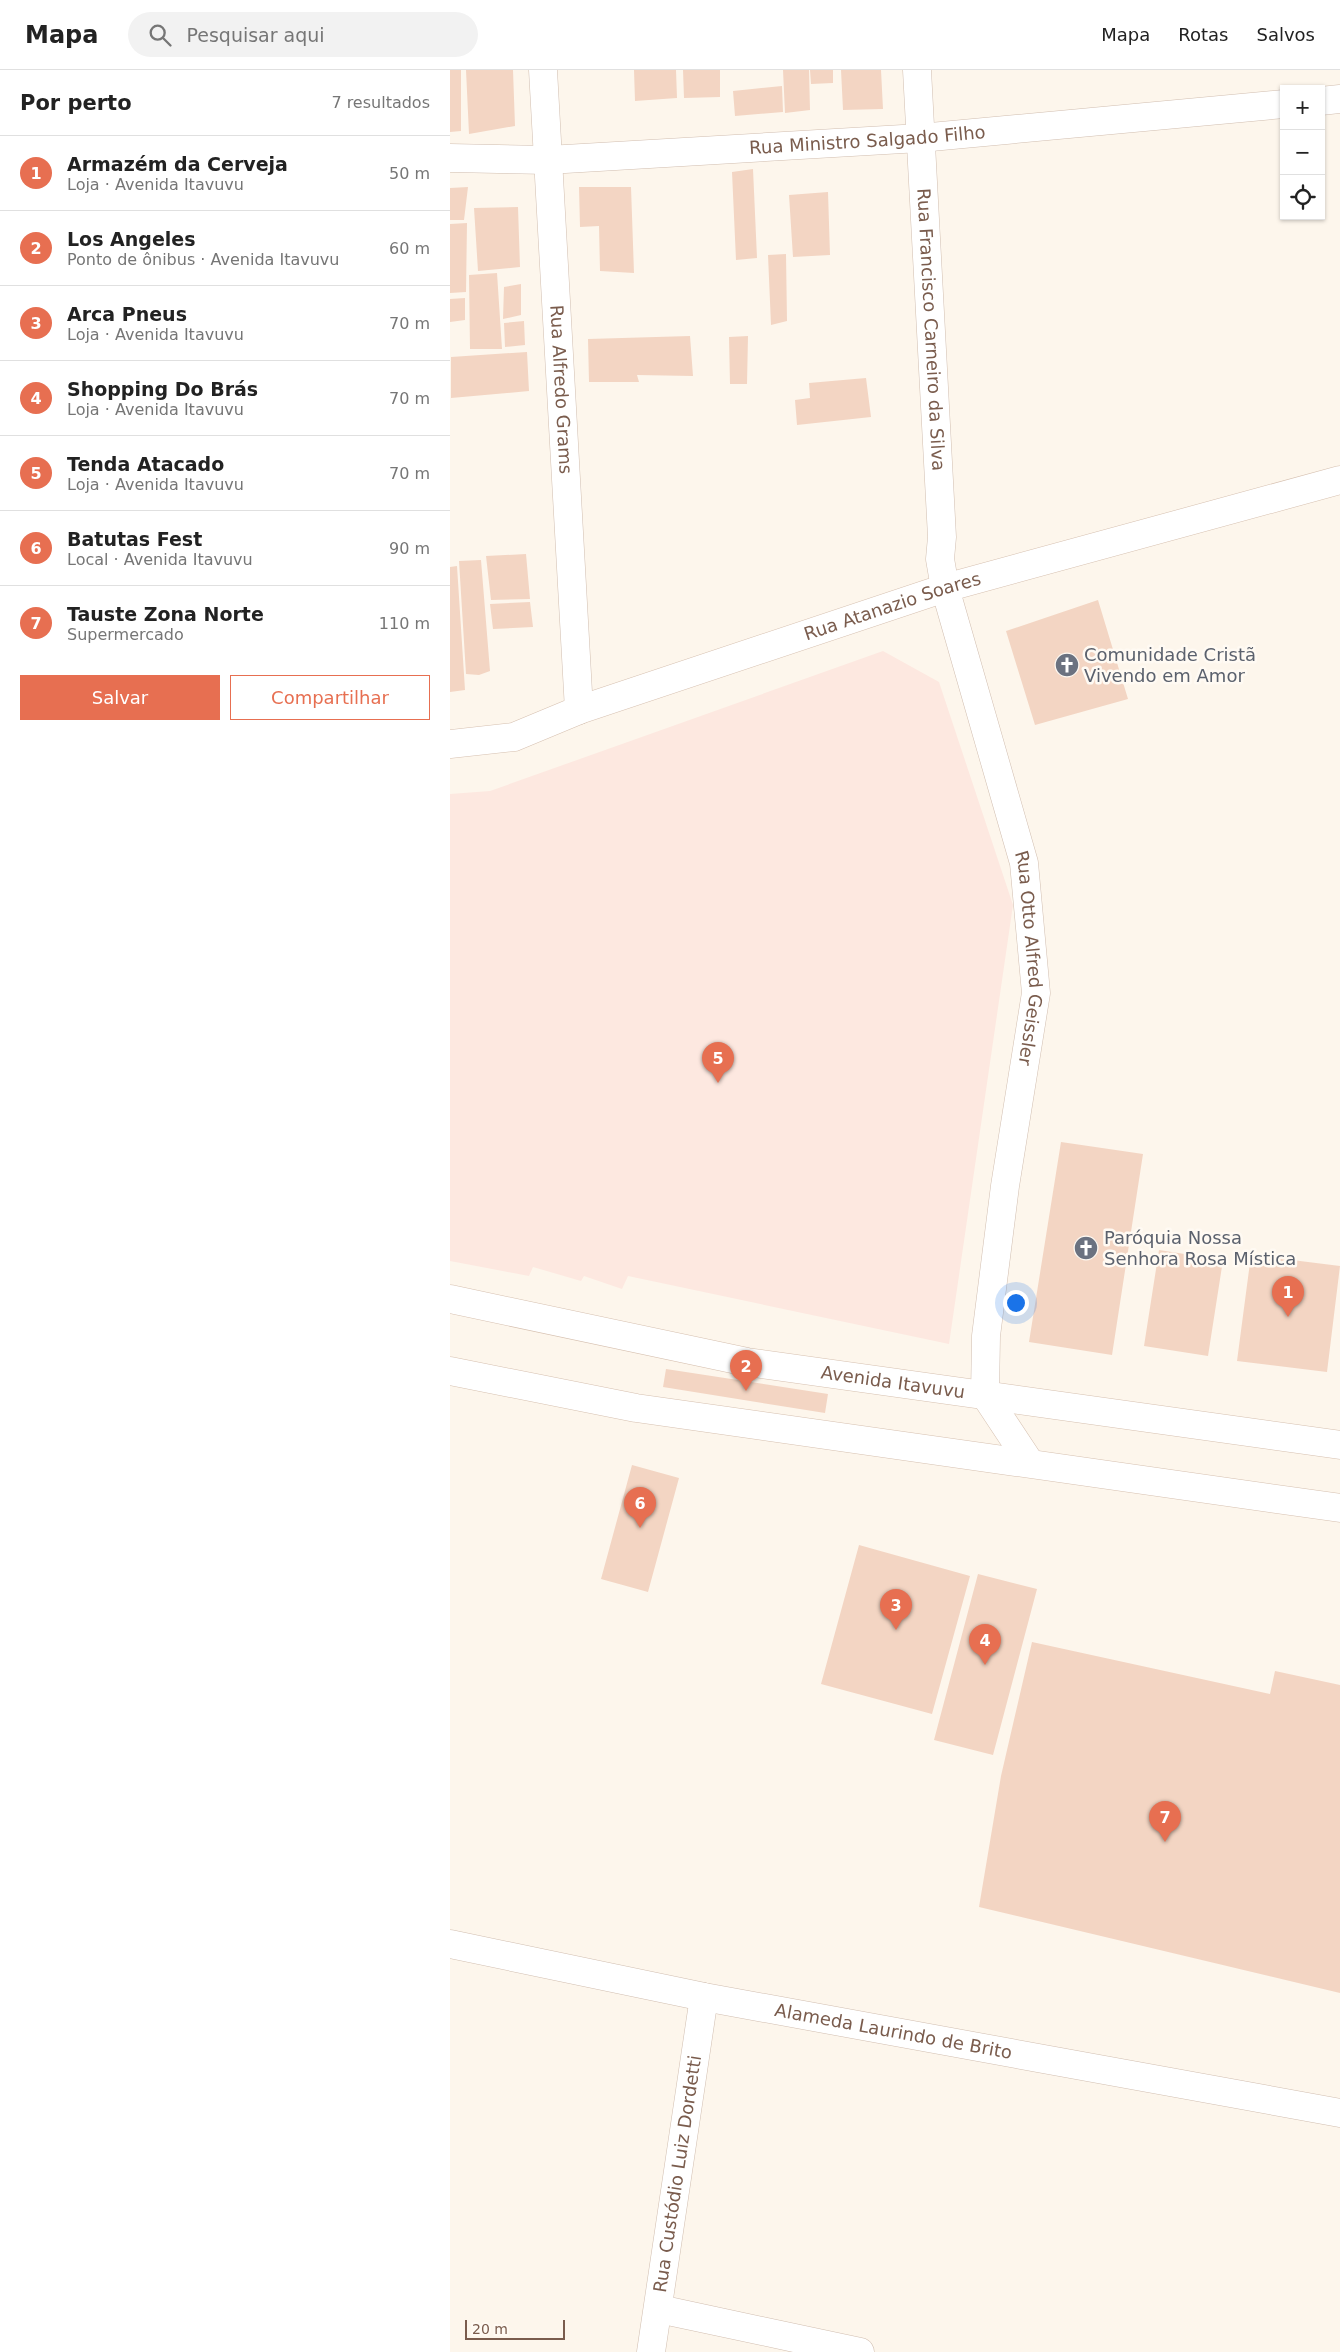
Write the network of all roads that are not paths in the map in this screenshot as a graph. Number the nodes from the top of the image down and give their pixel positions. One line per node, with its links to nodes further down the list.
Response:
1 (543, 70): 8 (street, Rua Alfredo Grams)
2 (917, 70): 6 (street, Rua Francisco Carneiro da Silva)
3 (1340, 99): 4 (street)
4 (1325, 101)
5 (1280, 104): 6 (street, Rua Ministro Salgado Filho)
6 (920, 138): 8 (street, Rua Ministro Salgado Filho); 10 (street, Rua Francisco Carneiro da Silva)
7 (450, 158): 8 (street, Rua Ministro Salgado Filho)
8 (548, 160): 11 (street, Rua Alfredo Grams)
9 (1340, 480): 10 (street, Rua Atanazio Soares)
10 (944, 588): 11 (street, Rua Atanazio Soares); 15 (street, Rua Otto Alfred Geissler)
11 (579, 710): 12 (street, Rua Atanazio Soares)
12 (450, 744)
13 (450, 1299): 15 (street, Avenida Itavuvu)
14 (450, 1371): 17 (street)
15 (985, 1395): 16 (street, Avenida Itavuvu); 17 (street)
16 (1340, 1445)
17 (1030, 1463): 18 (street)
18 (1340, 1508)
19 (450, 1944): 20 (street, Alameda Laurindo de Brito)
20 (704, 1997): 21 (street, Alameda Laurindo de Brito); 22 (street, Rua Custódio Luiz Dordetti)
21 (1340, 2113)
22 (658, 2309): 23 (street, Rua Custódio Luiz Dordetti); 24 (street)
23 (651, 2352)
24 (860, 2352)

